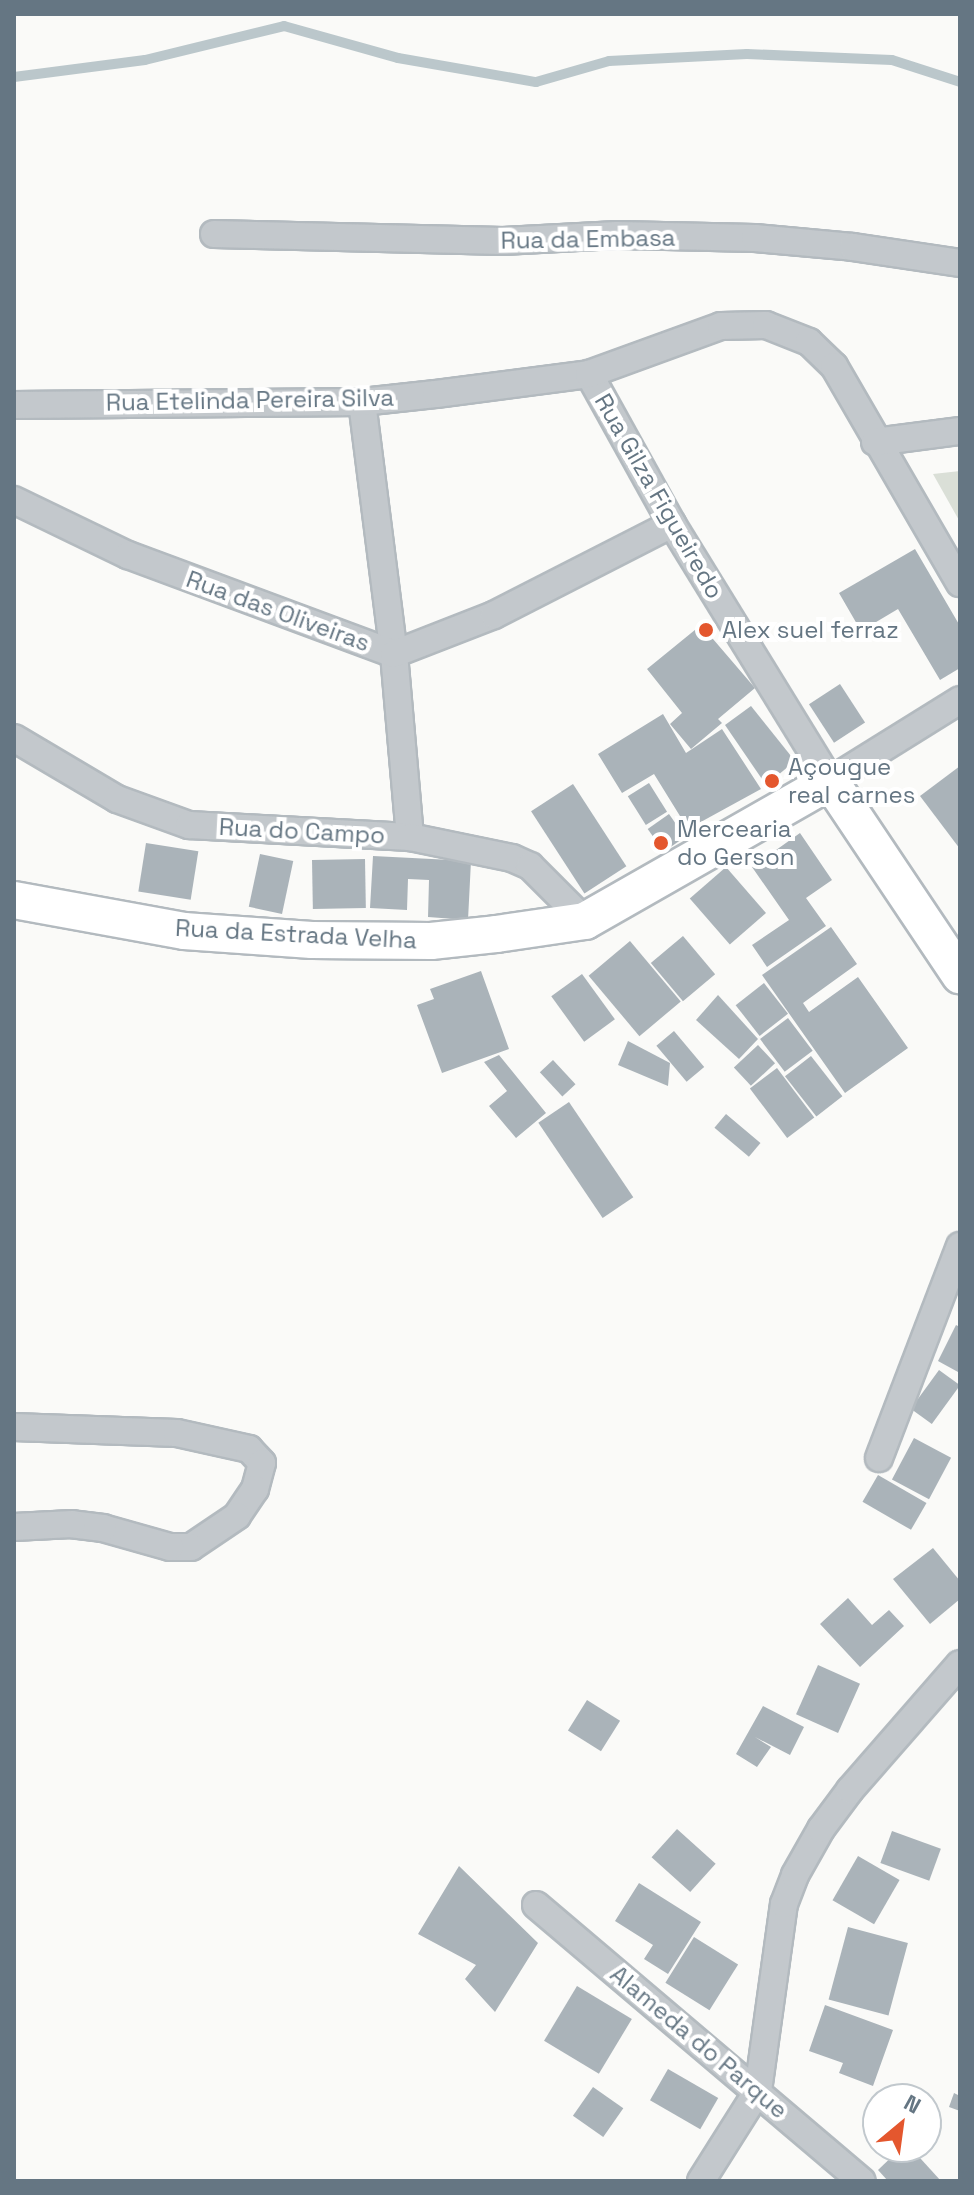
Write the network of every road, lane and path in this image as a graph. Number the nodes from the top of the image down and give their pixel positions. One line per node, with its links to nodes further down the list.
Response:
1 (214, 234): 2 (street, Rua da Embasa)
2 (960, 263)
3 (589, 374): 4 (street, Rua Etelinda Pereira Silva); 7 (street, Rua Etelinda Pereira Silva); 9 (street, Rua Gilza Figueiredo)
4 (362, 402): 5 (street, Rua Etelinda Pereira Silva); 11 (street)
5 (14, 405)
6 (960, 431): 7 (street)
7 (875, 442): 10 (street)
8 (14, 500): 11 (street, Rua das Oliveiras)
9 (672, 524): 11 (street, Rua das Oliveiras); 14 (street, Rua Gilza Figueiredo)
10 (960, 583)
11 (394, 654): 15 (street)
12 (960, 700): 14 (street)
13 (14, 738): 15 (street, Rua do Campo)
14 (830, 781): 17 (main road, Rua da Estrada Velha); 18 (main road)
15 (410, 837): 17 (street, Rua do Campo)
16 (14, 900): 17 (main road, Rua da Estrada Velha)
17 (585, 921)
18 (960, 975)
19 (960, 1246): 21 (street)
20 (14, 1427): 22 (street)
21 (879, 1458)
22 (14, 1527)
23 (960, 1664): 25 (street)
24 (536, 1905): 25 (street, Alameda do Parque)
25 (758, 2091): 26 (street); 27 (street, Alameda do Parque)
26 (701, 2181)
27 (862, 2181)

